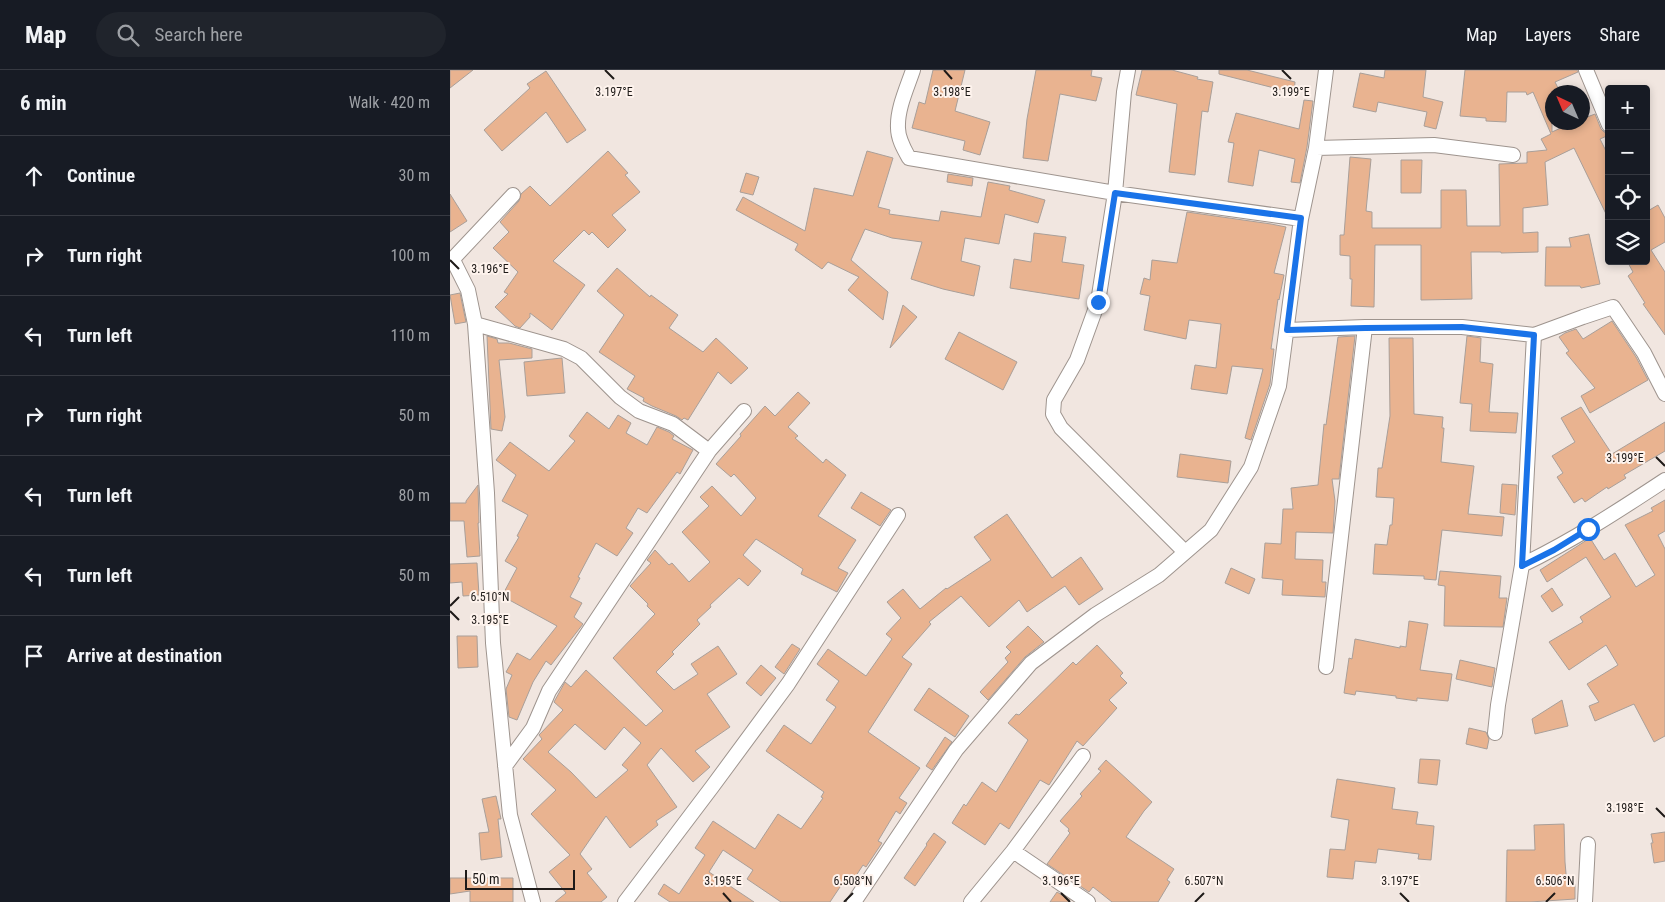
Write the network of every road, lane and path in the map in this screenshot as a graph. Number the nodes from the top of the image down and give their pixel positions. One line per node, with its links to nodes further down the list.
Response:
1 (913, 70): 8 (street)
2 (1128, 70): 8 (street)
3 (1326, 70): 6 (street)
4 (1586, 70): 5 (street)
5 (1605, 115)
6 (1316, 148): 7 (street); 10 (street)
7 (1513, 155)
8 (1115, 193): 10 (street); 21 (street)
9 (513, 195): 11 (street)
10 (1301, 218): 14 (street)
11 (452, 261): 12 (street)
12 (475, 324): 18 (street); 26 (street)
13 (1365, 328): 14 (street); 15 (street); 23 (street)
14 (1287, 330): 21 (street)
15 (1534, 335): 16 (street); 22 (street)
16 (1665, 394)
17 (744, 411): 18 (street)
18 (708, 451): 26 (street)
19 (1665, 480): 22 (street)
20 (898, 515): 30 (street)
21 (1185, 552): 31 (street)
22 (1522, 566): 24 (street)
23 (1326, 667)
24 (1495, 733)
25 (1083, 756): 28 (street)
26 (505, 766): 29 (street)
27 (1588, 844): 34 (street)
28 (1013, 851): 32 (street); 33 (street)
29 (533, 902)
30 (625, 902)
31 (854, 902)
32 (971, 902)
33 (1088, 902)
34 (1585, 902)

